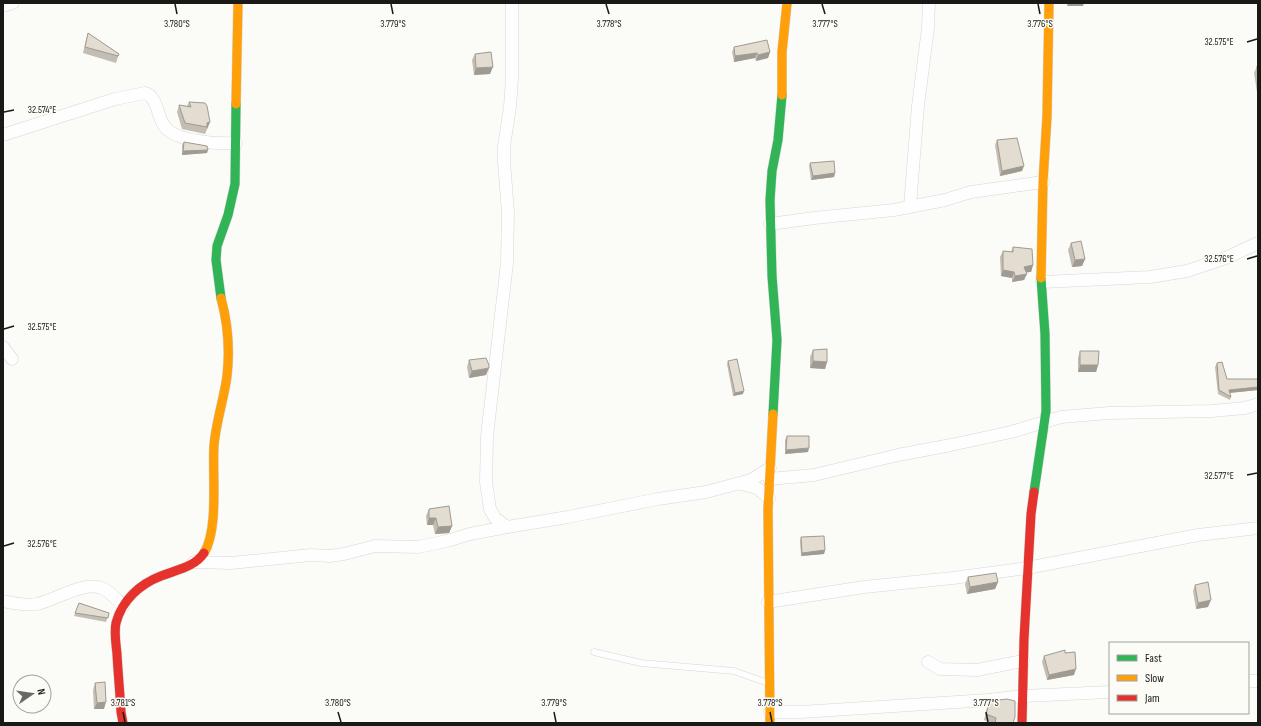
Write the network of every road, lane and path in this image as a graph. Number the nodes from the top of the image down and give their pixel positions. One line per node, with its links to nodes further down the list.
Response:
1 (12, 3): 7 (street)
2 (238, 3): 9 (street)
3 (512, 3): 22 (street)
4 (787, 3): 12 (street)
5 (929, 3): 11 (street)
6 (1049, 3): 10 (street)
7 (3, 6)
8 (3, 135): 9 (street)
9 (236, 143): 24 (street)
10 (1043, 182): 11 (street); 14 (street)
11 (910, 206): 12 (street)
12 (770, 224): 19 (street)
13 (1258, 243): 14 (street)
14 (1042, 282): 18 (street)
15 (3, 347): 16 (street)
16 (12, 358)
17 (1258, 404): 18 (street)
18 (1045, 422): 19 (street); 25 (street)
19 (770, 473): 20 (street); 21 (street)
20 (740, 484): 21 (street); 22 (street)
21 (769, 498): 27 (street)
22 (507, 527): 24 (street)
23 (1258, 528): 25 (street)
24 (194, 562): 28 (street)
25 (1027, 568): 27 (street); 30 (street)
26 (3, 601): 28 (street)
27 (768, 602): 32 (street)
28 (123, 606): 36 (street)
29 (594, 652): 32 (lane)
30 (1024, 661): 31 (street); 34 (street)
31 (928, 662)
32 (770, 683): 35 (street)
33 (1109, 692): 34 (street)
34 (1023, 696): 35 (street); 37 (street)
35 (770, 718)
36 (123, 723)
37 (1022, 723)

